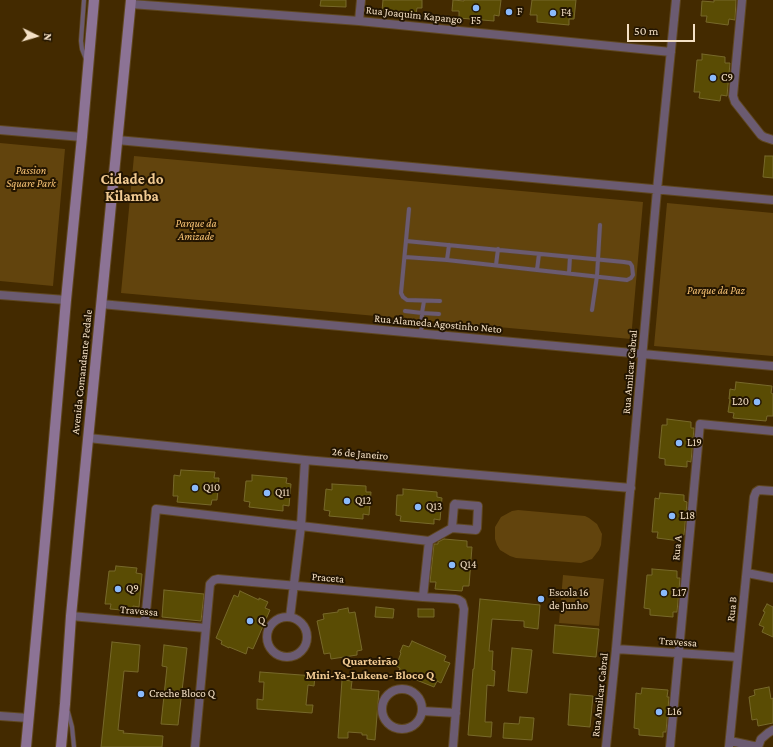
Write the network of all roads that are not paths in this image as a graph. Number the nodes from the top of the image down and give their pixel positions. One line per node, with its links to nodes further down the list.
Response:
1 (84, 0): 9 (lane)
2 (94, 0): 9 (street, Avenida Comandante Pedale)
3 (360, 0): 7 (street)
4 (676, 0): 8 (street, Rua Amilcar Cabral)
5 (742, 0): 13 (street)
6 (131, 2): 7 (street, Rua Joaquim Kapango); 12 (street, Avenida Comandante Pedale)
7 (359, 21): 8 (street, Rua Joaquim Kapango)
8 (671, 52): 14 (street, Rua Amilcar Cabral)
9 (88, 62): 11 (street, Avenida Comandante Pedale)
10 (0, 130): 11 (street)
11 (82, 137): 31 (street, Avenida Comandante Pedale)
12 (117, 140): 14 (street); 34 (street, Avenida Comandante Pedale)
13 (773, 140)
14 (657, 190): 15 (street); 40 (street, Rua Amilcar Cabral)
15 (773, 200)
16 (409, 209): 18 (lane)
17 (600, 225): 25 (lane)
18 (406, 241): 19 (lane); 22 (lane)
19 (449, 245): 20 (lane); 24 (lane)
20 (498, 249): 21 (lane); 26 (lane)
21 (539, 254): 23 (lane); 27 (lane)
22 (405, 257): 24 (lane); 32 (lane)
23 (570, 257): 25 (lane); 28 (lane)
24 (448, 260): 26 (lane)
25 (598, 260): 29 (lane); 29 (lane)
26 (496, 265): 27 (lane)
27 (538, 270): 28 (lane)
28 (569, 273): 29 (lane)
29 (597, 276): 35 (lane)
30 (0, 294): 31 (street)
31 (66, 300): 65 (street, Avenida Comandante Pedale)
32 (424, 301): 33 (lane); 37 (lane)
33 (440, 301)
34 (101, 304): 39 (street, Rua Alameda Agostinho Neto); 43 (street, Avenida Comandante Pedale)
35 (592, 310)
36 (406, 311): 37 (lane)
37 (422, 313): 38 (lane); 39 (lane)
38 (439, 314)
39 (421, 334): 40 (street, Rua Alameda Agostinho Neto)
40 (643, 354): 41 (street, Rua Alameda Agostinho Neto); 45 (street, Rua Amilcar Cabral)
41 (773, 366)
42 (773, 431): 59 (street, Rua A)
43 (88, 438): 44 (street, 26 de Janeiro); 54 (street, Avenida Comandante Pedale)
44 (305, 460): 45 (street, 26 de Janeiro); 47 (street)
45 (631, 488): 58 (street, Rua Amilcar Cabral)
46 (773, 491): 50 (street, Rua B)
47 (300, 526): 49 (street); 52 (street); 56 (street)
48 (452, 528): 49 (street)
49 (429, 541): 53 (street)
50 (747, 573): 51 (street); 60 (street, Rua B)
51 (773, 578)
52 (294, 586): 53 (street, Praceta); 55 (street); 57 (street, Praceta)
53 (423, 597): 63 (street, Praceta)
54 (71, 616): 56 (street, Travessa); 61 (street, Avenida Comandante Pedale)
55 (290, 617): 55 (street)
56 (145, 622): 57 (street, Travessa)
57 (205, 628): 71 (street, Praceta)
58 (616, 649): 59 (street, Travessa); 73 (street, Rua Amilcar Cabral)
59 (679, 653): 60 (street, Travessa); 74 (street, Rua A)
60 (738, 658): 67 (street, Rua B)
61 (65, 704): 69 (street, Avenida Comandante Pedale); 70 (lane)
62 (422, 711): 62 (street); 63 (street)
63 (456, 713): 72 (street, Praceta)
64 (0, 716): 65 (street)
65 (28, 718): 68 (street, Avenida Comandante Pedale)
66 (773, 730): 75 (street)
67 (730, 744): 75 (street)
68 (26, 747)
69 (61, 747)
70 (74, 747)
71 (195, 747)
72 (453, 747)
73 (606, 747)
74 (670, 747)
75 (758, 747)

